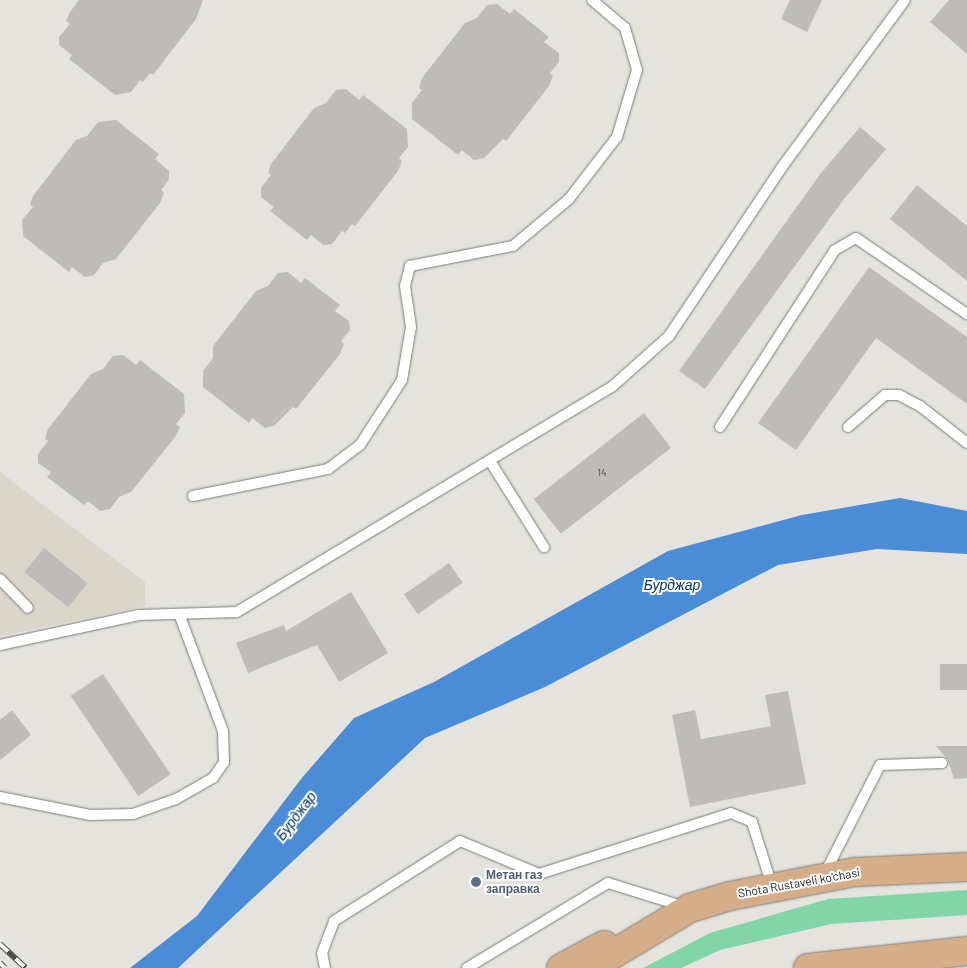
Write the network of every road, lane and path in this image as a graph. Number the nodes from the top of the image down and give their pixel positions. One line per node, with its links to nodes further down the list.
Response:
1 (592, 0): 8 (lane)
2 (905, 0): 7 (lane)
3 (967, 314): 5 (lane)
4 (848, 427): 6 (lane)
5 (720, 428)
6 (967, 442)
7 (490, 460): 9 (lane); 12 (lane)
8 (193, 496)
9 (544, 547)
10 (0, 579): 11 (lane)
11 (28, 608)
12 (179, 614): 13 (lane); 15 (lane)
13 (0, 645)
14 (942, 763): 17 (lane)
15 (0, 797)
16 (967, 867): 17 (main road, Shota Rustaveli ko'chasi)
17 (823, 876): 18 (main road, Shota Rustaveli ko'chasi)
18 (772, 886): 19 (main road, Shota Rustaveli ko'chasi); 21 (lane)
19 (690, 908): 22 (lane); 23 (main road); 24 (main road, Shota Rustaveli ko'chasi)
20 (967, 951): 25 (main road)
21 (325, 968)
22 (467, 968)
23 (562, 968)
24 (590, 968)
25 (808, 968)

